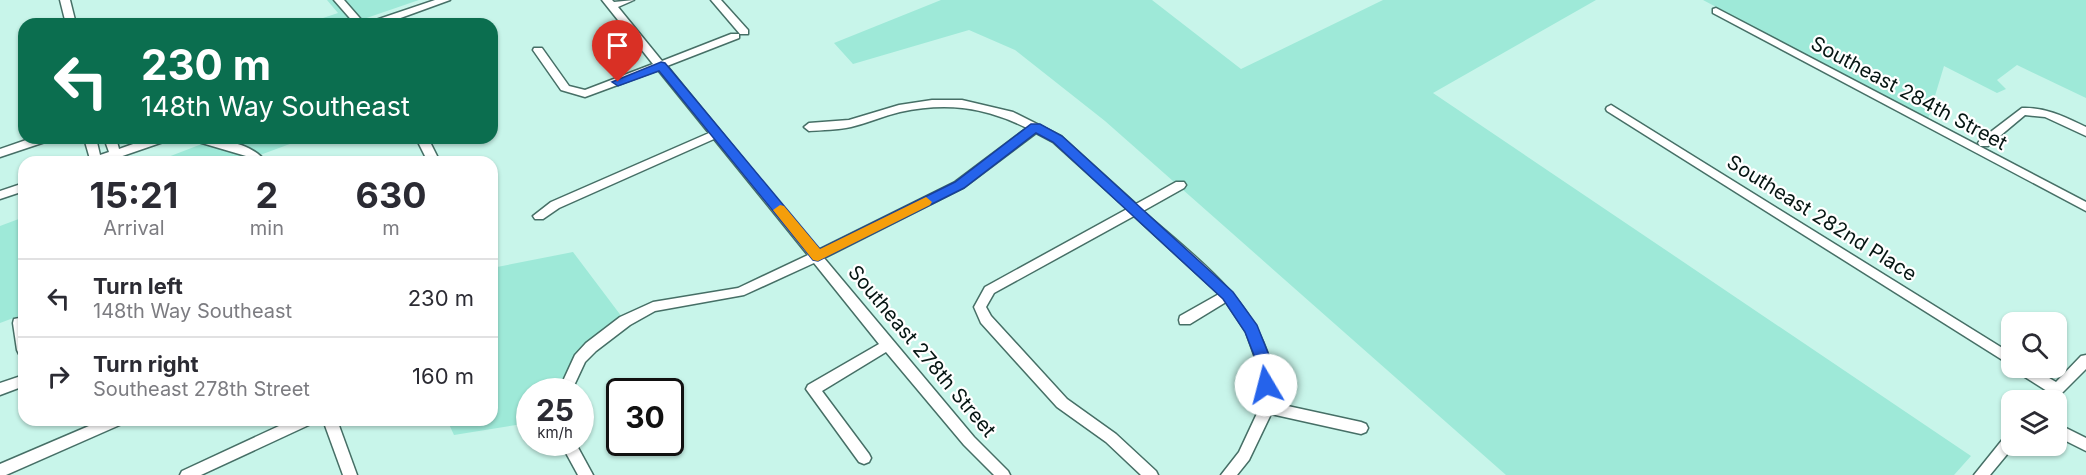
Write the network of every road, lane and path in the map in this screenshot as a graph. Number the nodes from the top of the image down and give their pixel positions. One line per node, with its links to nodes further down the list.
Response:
1 (65, 0): 8 (street)
2 (339, 0): 9 (street)
3 (445, 0): 10 (street)
4 (628, 0): 6 (street)
5 (716, 0): 12 (street)
6 (610, 3): 12 (street, Southeast 278th Street)
7 (1716, 10): 30 (street, Southeast 284th Street)
8 (70, 18)
9 (355, 18)
10 (392, 18)
11 (538, 50): 12 (street)
12 (661, 66): 17 (street, Southeast 278th Street)
13 (1611, 109): 37 (street, Southeast 282nd Place)
14 (809, 127): 15 (street)
15 (1036, 127): 31 (street); 33 (street)
16 (2086, 132): 18 (street)
17 (717, 134): 32 (street); 33 (street, Southeast 278th Street)
18 (1984, 143)
19 (26, 144): 23 (street)
20 (112, 144): 24 (street)
21 (144, 144): 24 (street)
22 (220, 144): 26 (street)
23 (0, 153)
24 (115, 154): 25 (street)
25 (109, 156)
26 (253, 156)
27 (1180, 185): 31 (street)
28 (18, 189): 29 (street)
29 (0, 195)
30 (2086, 207)
31 (1136, 210): 34 (street); 59 (street)
32 (539, 216)
33 (818, 256): 36 (street, Southeast 278th Street); 39 (street)
34 (1228, 296): 35 (street); 44 (street)
35 (1185, 320)
36 (888, 345): 53 (street); 58 (street, Southeast 278th Street)
37 (2001, 354)
38 (2086, 360): 43 (street)
39 (571, 378)
40 (2038, 378): 43 (street)
41 (18, 382): 42 (street)
42 (0, 389)
43 (2057, 390)
44 (1267, 408): 48 (street); 60 (street)
45 (103, 426): 54 (street)
46 (293, 426): 55 (street)
47 (332, 426): 56 (street)
48 (1361, 428)
49 (2067, 435): 50 (street)
50 (2086, 445)
51 (2001, 451): 61 (street)
52 (575, 456): 57 (street)
53 (864, 458)
54 (0, 471)
55 (188, 475)
56 (350, 475)
57 (586, 475)
58 (1003, 475)
59 (1151, 475)
60 (1228, 475)
61 (1981, 475)

